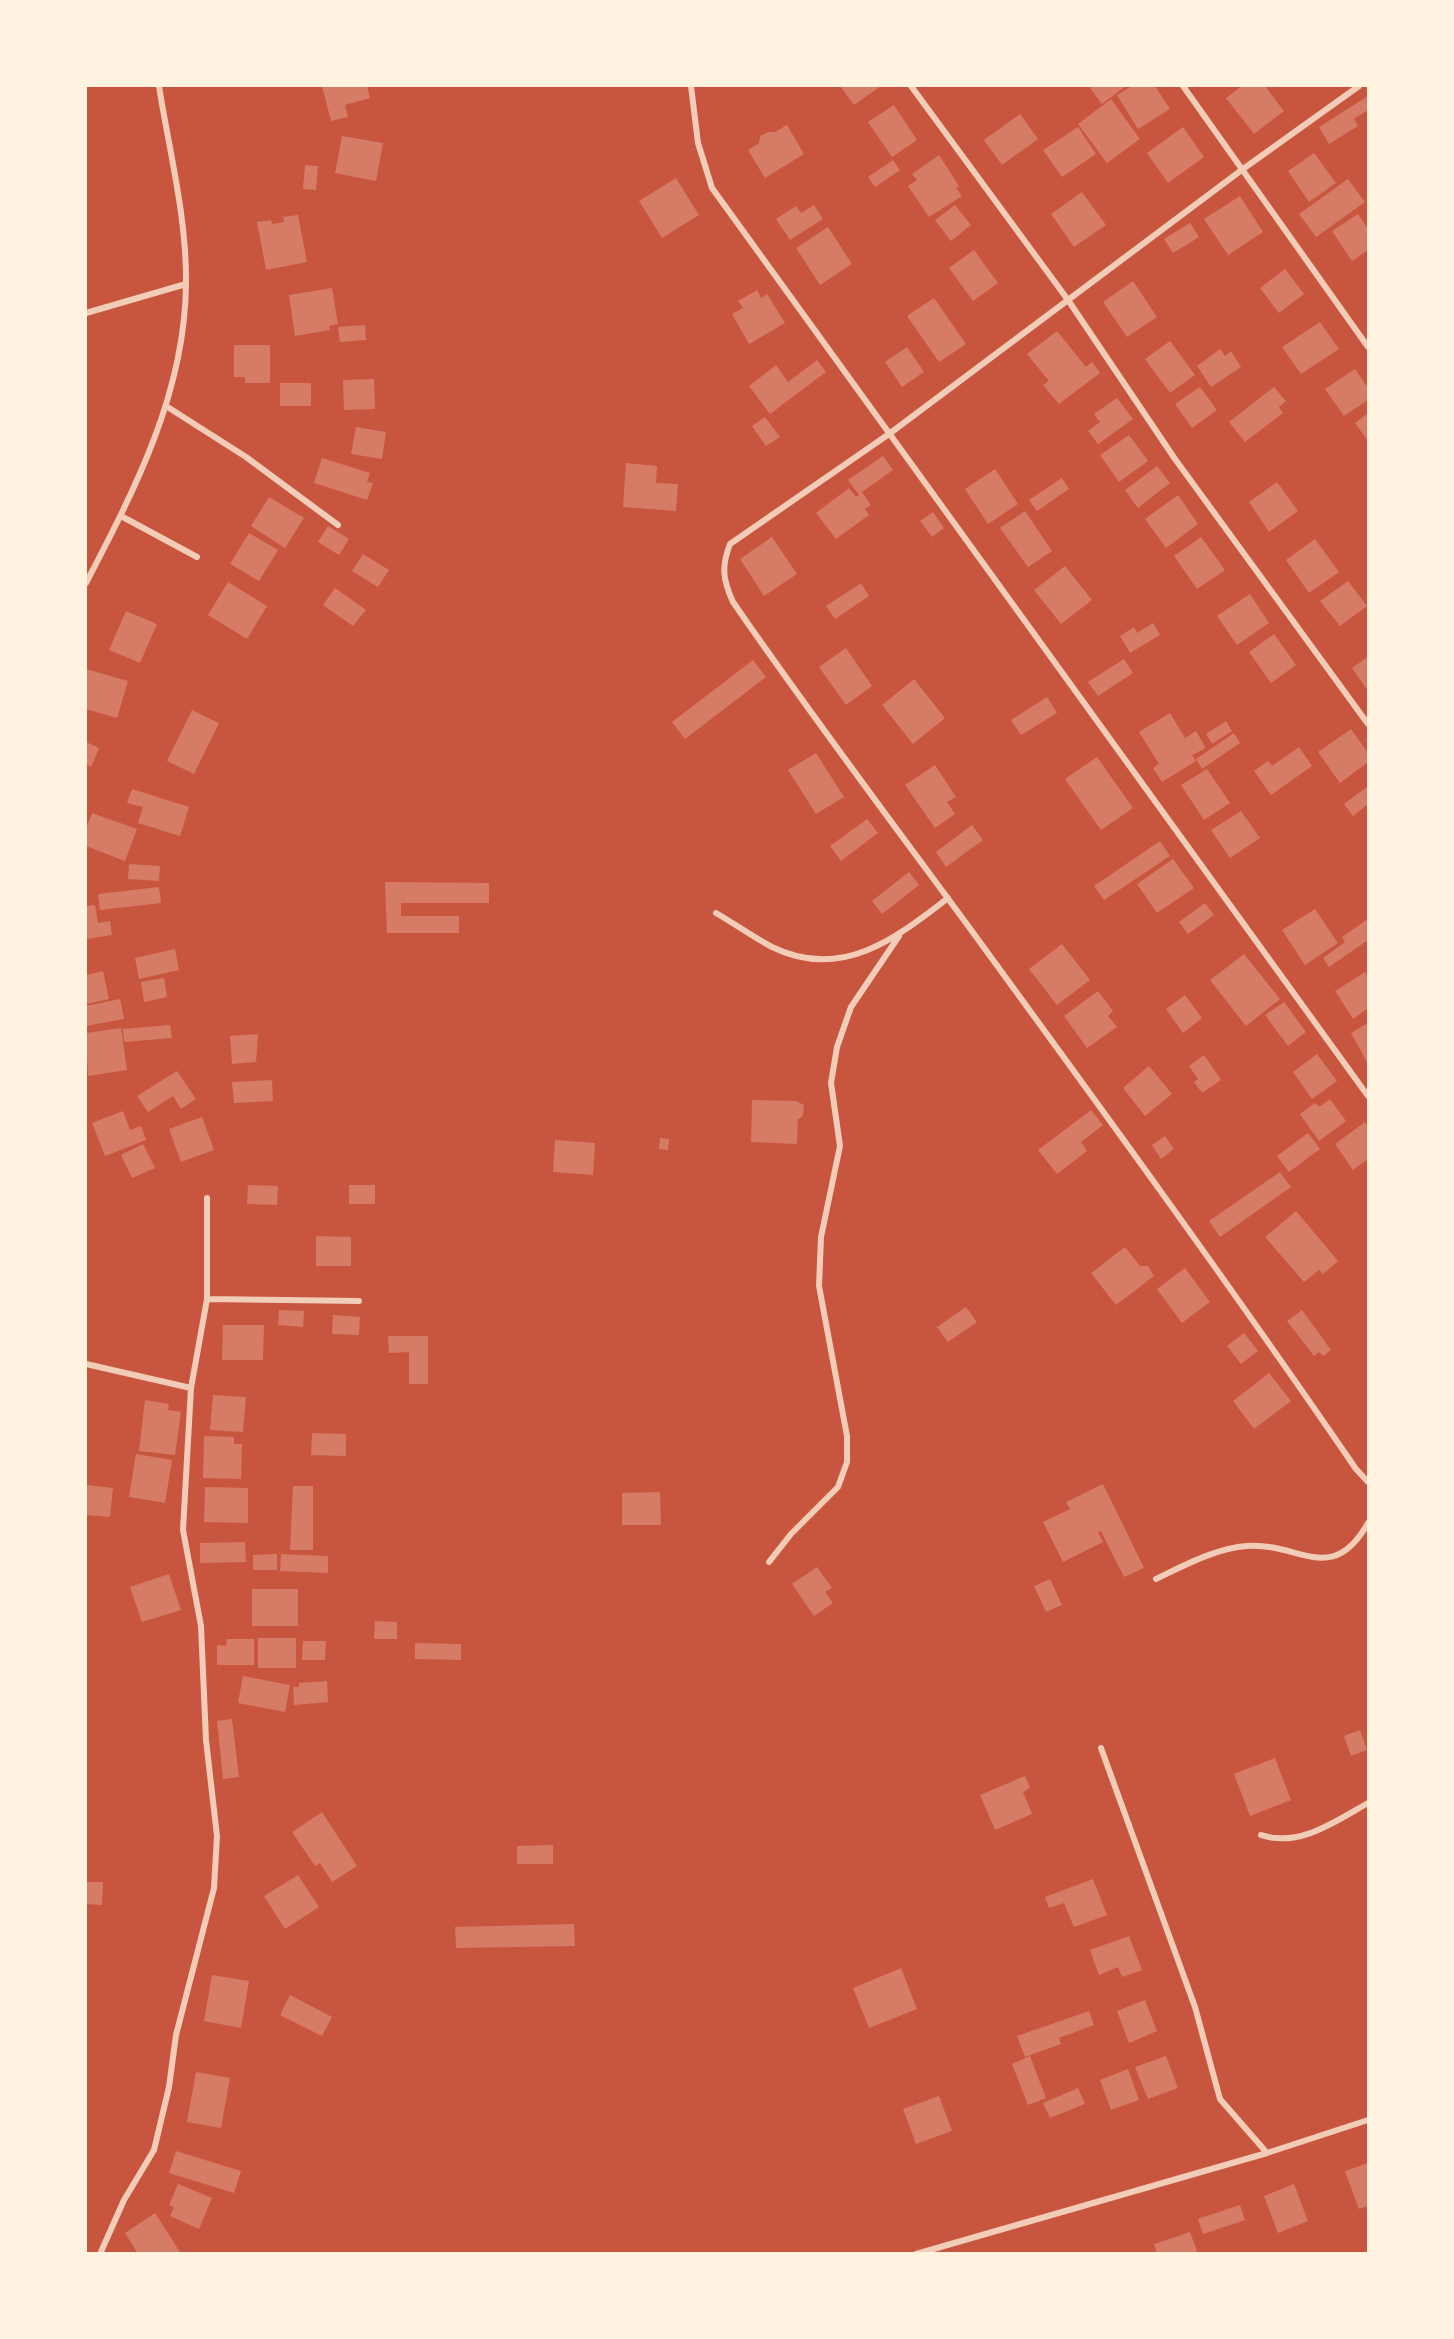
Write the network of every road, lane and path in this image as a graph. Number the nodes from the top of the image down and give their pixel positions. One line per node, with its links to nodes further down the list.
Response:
1 (159, 86): 7 (street)
2 (691, 86): 12 (street)
3 (911, 86): 8 (street)
4 (1183, 86): 6 (street)
5 (1359, 86): 6 (street)
6 (1243, 169): 8 (street); 10 (street)
7 (186, 284): 9 (street); 11 (street)
8 (1068, 300): 12 (street); 17 (street)
9 (86, 313)
10 (1368, 347)
11 (166, 406): 13 (street); 14 (street)
12 (889, 434): 18 (street); 21 (street)
13 (121, 516): 15 (street); 16 (street)
14 (338, 525)
15 (197, 557)
16 (86, 583)
17 (1368, 724)
18 (948, 898): 20 (street); 27 (street)
19 (716, 913): 20 (street)
20 (899, 936): 29 (street)
21 (1368, 1096)
22 (207, 1198): 23 (street)
23 (207, 1299): 24 (street); 26 (street)
24 (359, 1301)
25 (86, 1364): 26 (street)
26 (191, 1388): 36 (street)
27 (1368, 1482)
28 (1368, 1522): 30 (street)
29 (769, 1562)
30 (1156, 1579)
31 (1101, 1748): 35 (street)
32 (1368, 1803): 33 (street)
33 (1260, 1835)
34 (1368, 2120): 35 (street)
35 (1267, 2153): 37 (street)
36 (100, 2253)
37 (916, 2253)

